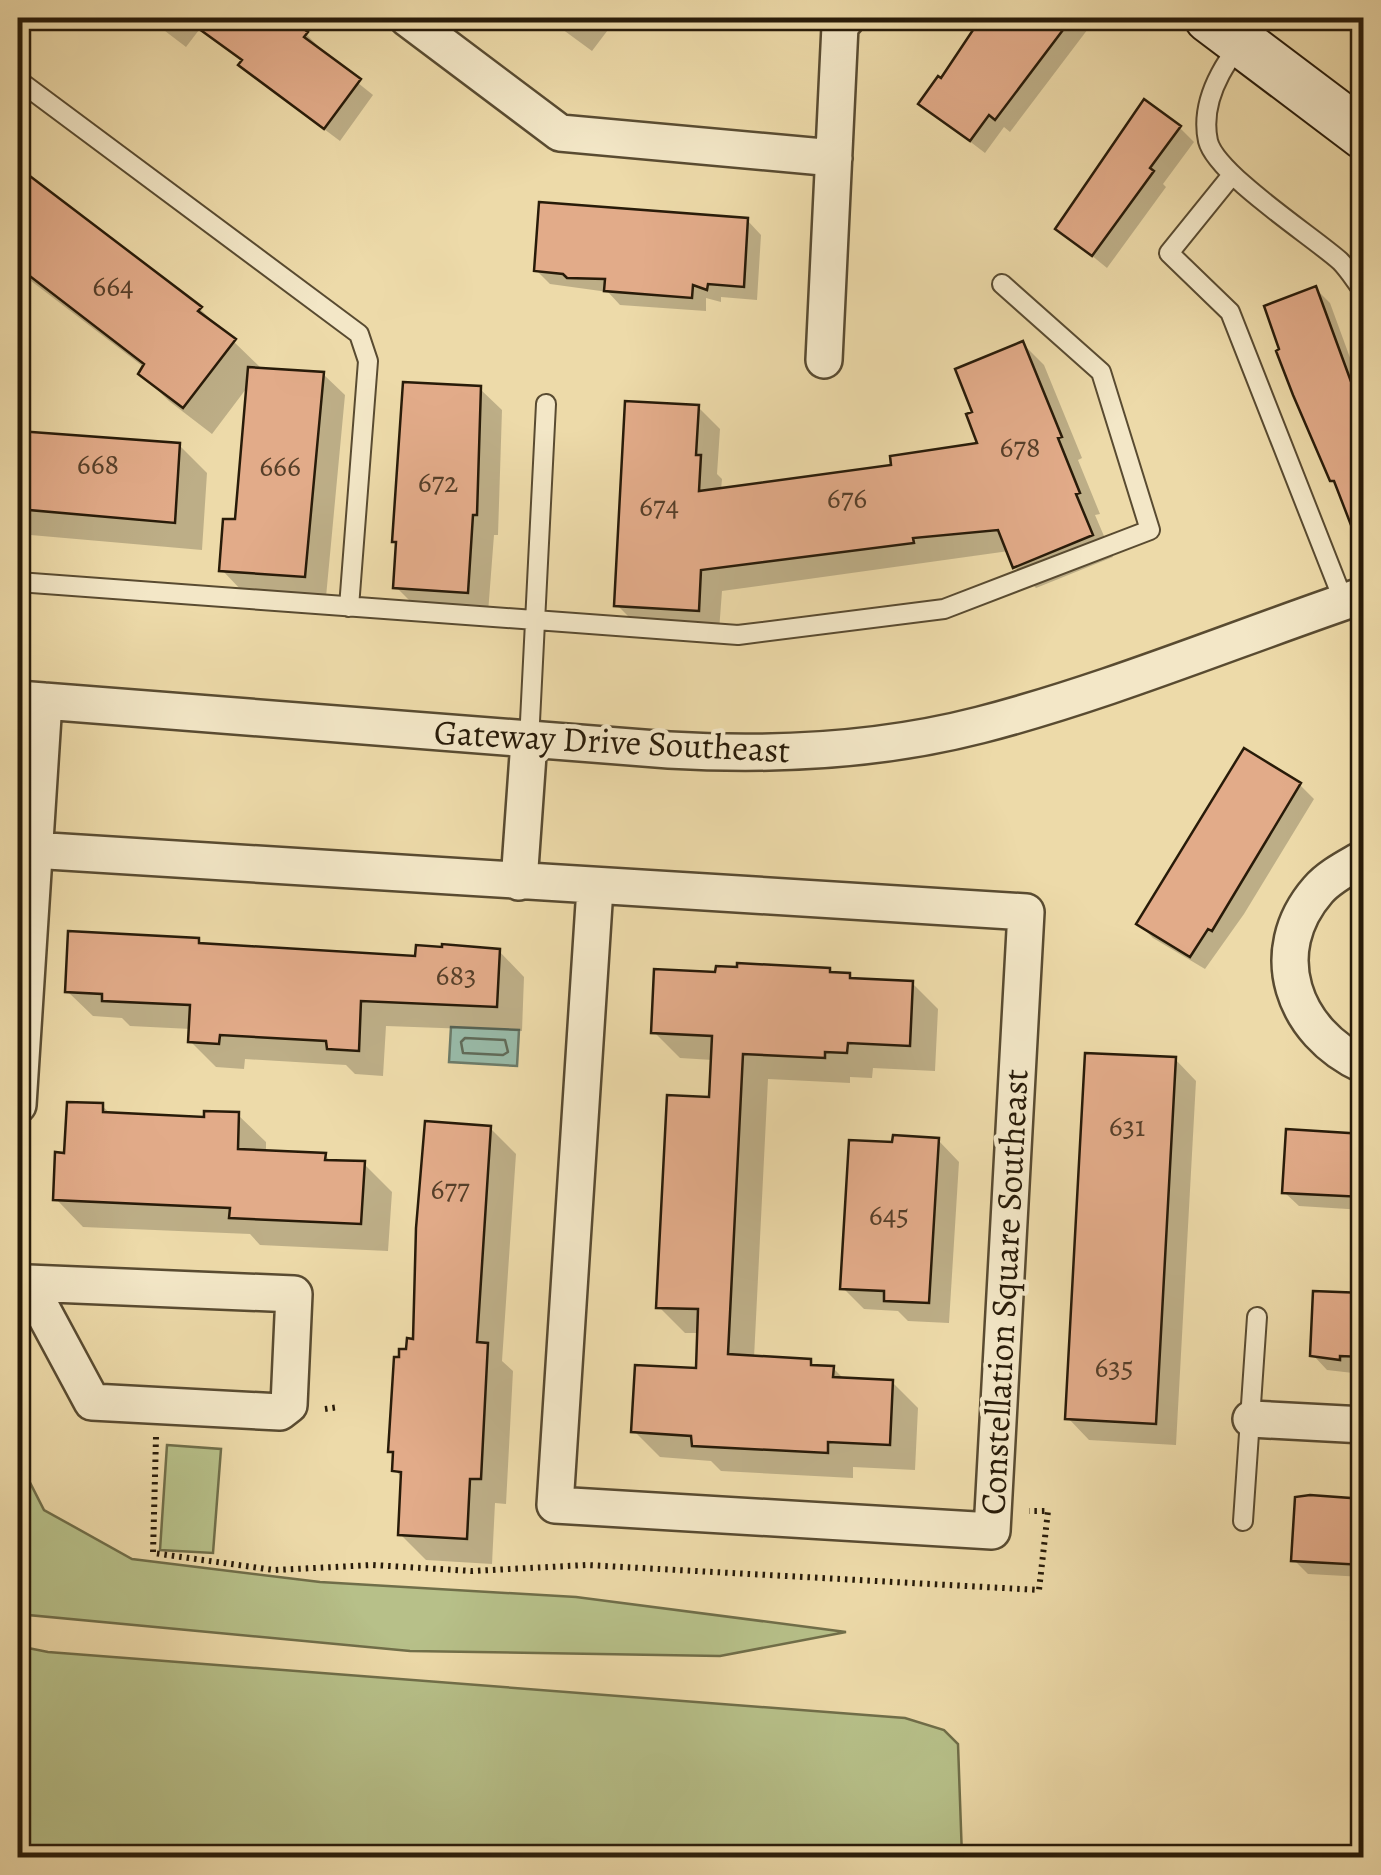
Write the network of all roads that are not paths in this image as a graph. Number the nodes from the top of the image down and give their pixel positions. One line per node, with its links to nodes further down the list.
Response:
1 (407, 18): 6 (street)
2 (847, 18): 6 (street)
3 (1238, 25): 5 (street); 7 (lane)
4 (18, 80): 14 (lane)
5 (1364, 135)
6 (834, 158): 10 (street)
7 (1232, 176): 9 (lane); 13 (lane)
8 (1002, 284): 15 (lane)
9 (1364, 292)
10 (824, 360)
11 (546, 404): 15 (lane)
12 (18, 582): 14 (lane)
13 (1354, 598): 17 (street, Gateway Drive Southeast)
14 (349, 607): 15 (lane)
15 (534, 621): 17 (lane)
16 (31, 700): 17 (street, Gateway Drive Southeast); 18 (street)
17 (529, 741): 20 (street)
18 (32, 850): 20 (street, Constellation Square Southeast); 23 (street)
19 (1364, 858): 22 (street)
20 (519, 882): 21 (street, Constellation Square Southeast)
21 (595, 888): 21 (street, Constellation Square Southeast)
22 (1364, 1064)
23 (18, 1106)
24 (23, 1273): 24 (street)
25 (1257, 1318): 26 (lane)
26 (1252, 1419): 27 (street); 28 (lane)
27 (1364, 1426)
28 (1243, 1521)

